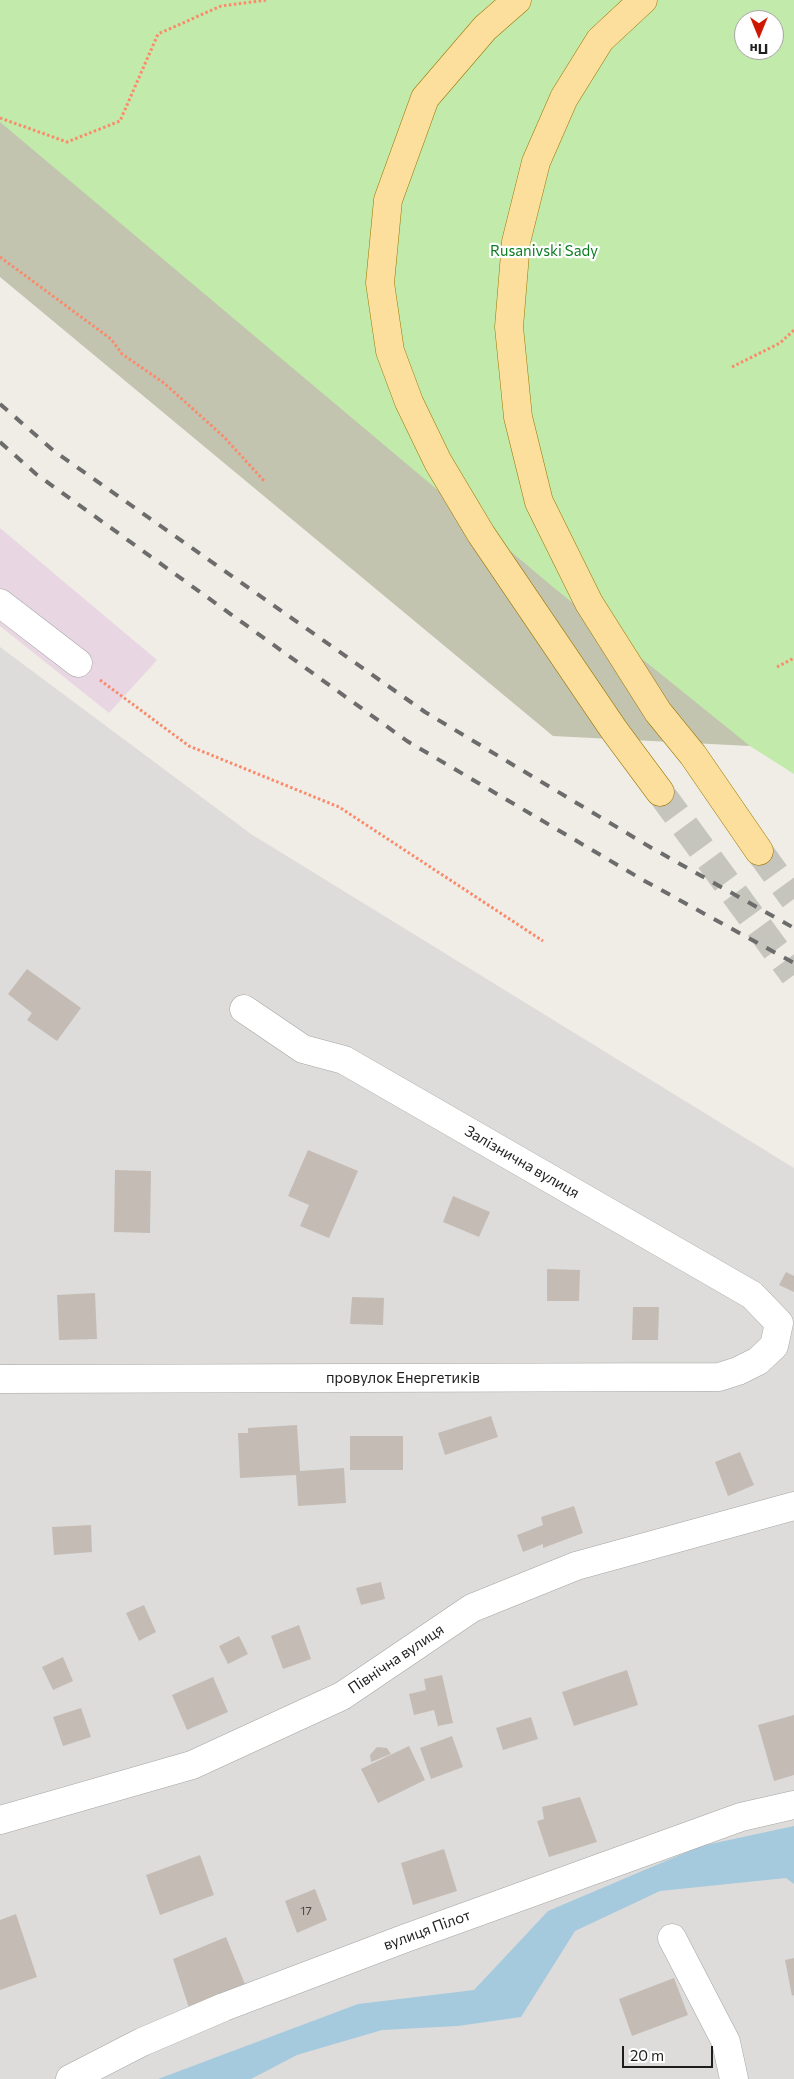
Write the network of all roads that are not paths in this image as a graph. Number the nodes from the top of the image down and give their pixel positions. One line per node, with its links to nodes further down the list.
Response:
1 (516, 0): 5 (main road)
2 (643, 0): 6 (main road)
3 (0, 603): 4 (street)
4 (78, 664)
5 (660, 792)
6 (759, 851)
7 (244, 1008): 8 (street, Залізнична вулиця)
8 (787, 1323): 9 (street, провулок Енергетиків)
9 (0, 1379)
10 (794, 1506): 12 (street, Північна вулиця)
11 (794, 1805): 14 (street, вулиця Пілот)
12 (0, 1820)
13 (672, 1938): 15 (street)
14 (70, 2079)
15 (734, 2079)

